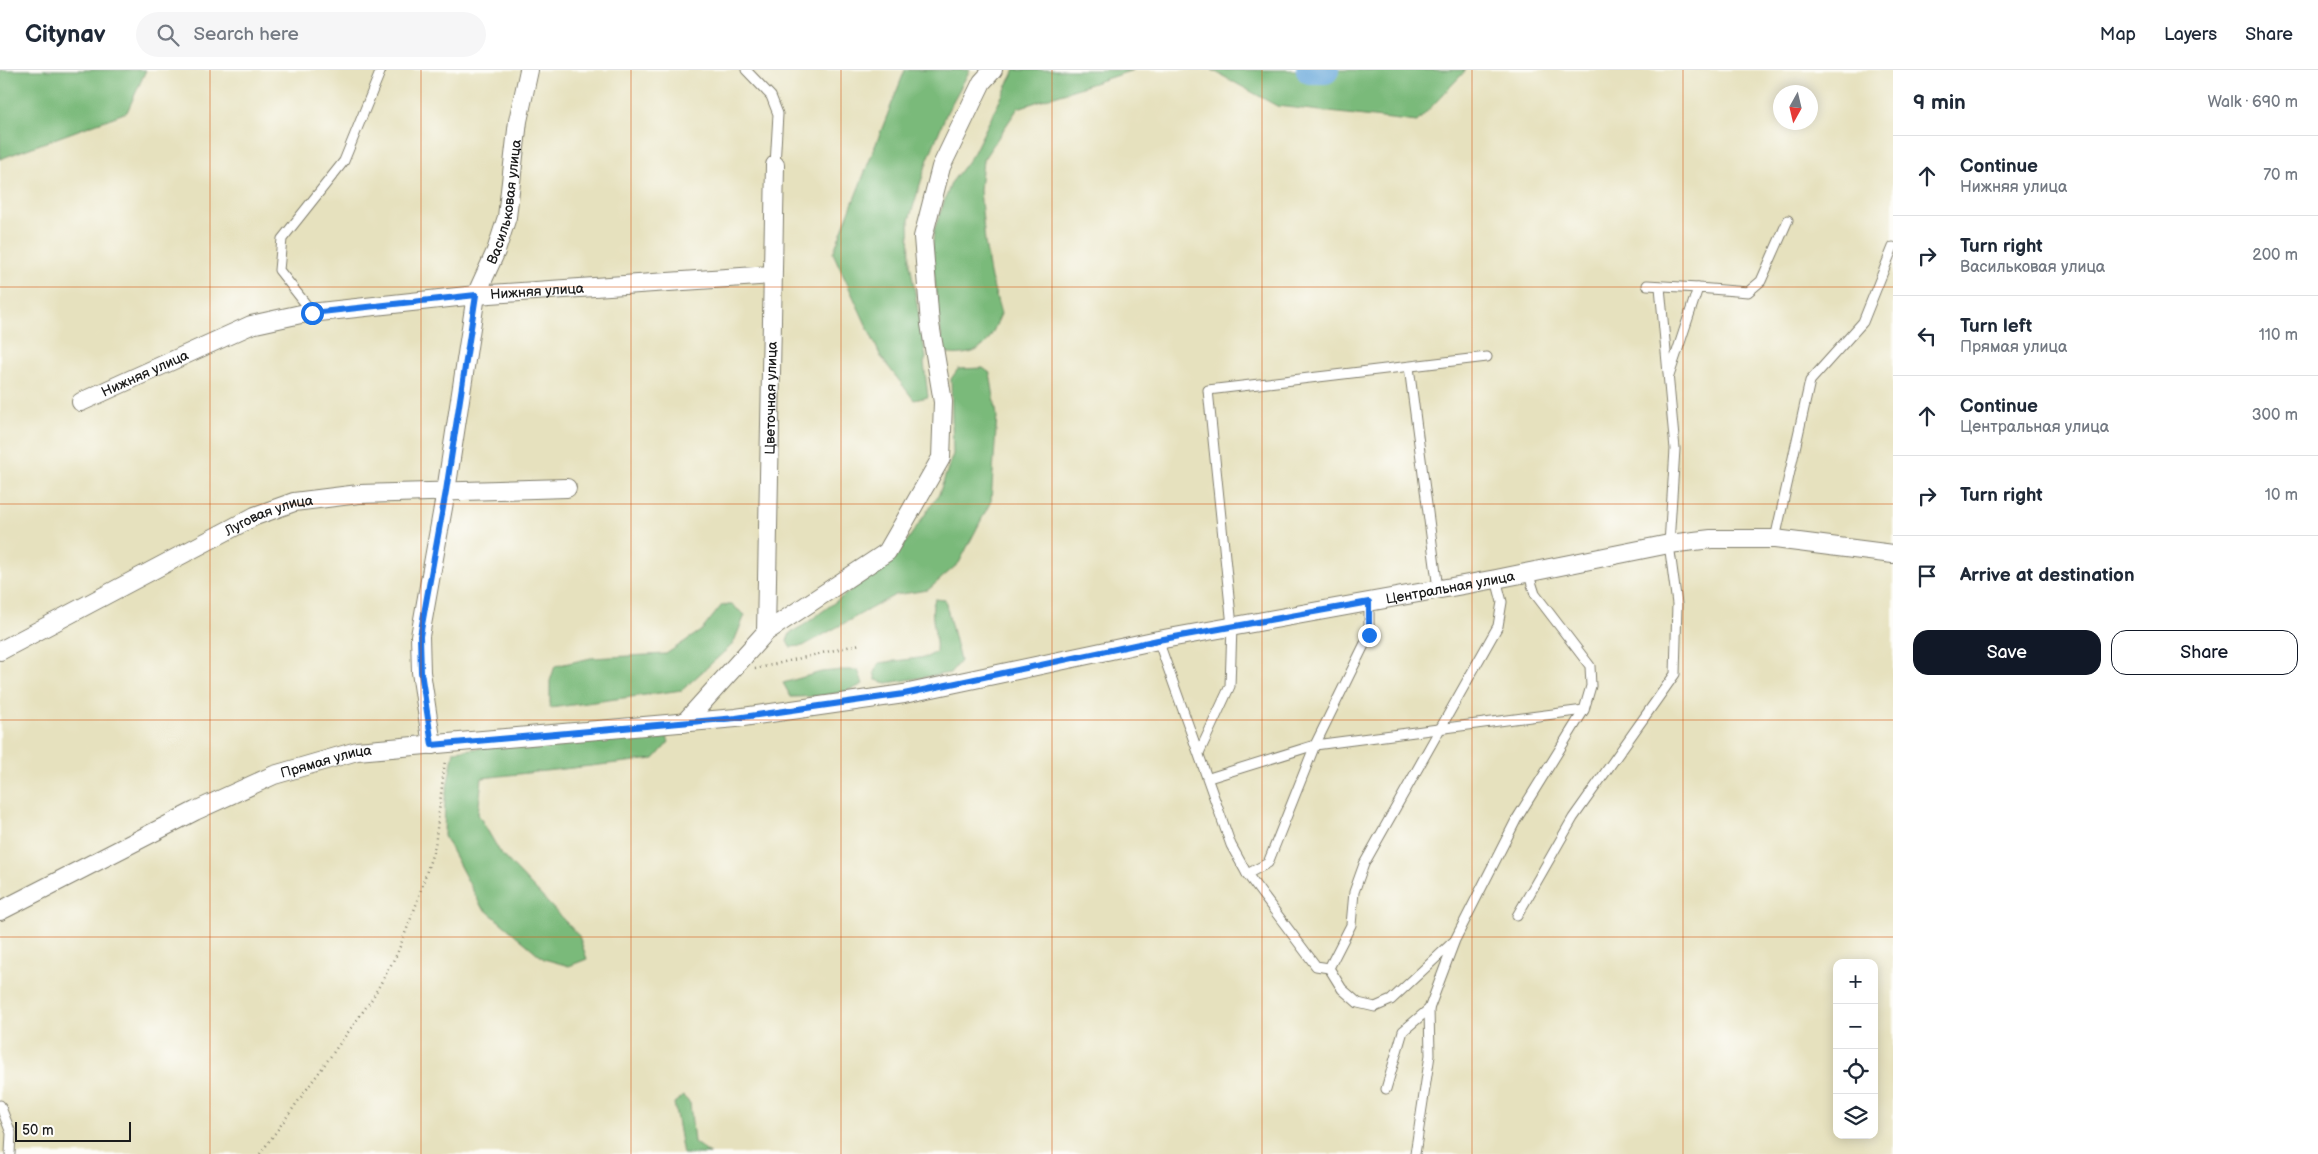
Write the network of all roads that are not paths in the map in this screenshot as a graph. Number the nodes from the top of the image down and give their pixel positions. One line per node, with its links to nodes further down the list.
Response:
1 (381, 70): 13 (lane)
2 (529, 70): 12 (street, Васильковая улица)
3 (746, 70): 5 (lane)
4 (993, 70): 28 (street)
5 (775, 165): 8 (street, Цветочная улица)
6 (1788, 220): 11 (lane)
7 (1893, 248): 20 (lane)
8 (772, 275): 12 (street, Нижняя улица); 28 (street, Цветочная улица)
9 (1647, 285): 10 (lane)
10 (1660, 287): 11 (lane); 16 (lane)
11 (1698, 288): 16 (lane)
12 (476, 295): 13 (street, Нижняя улица); 19 (street, Васильковая улица)
13 (312, 313): 17 (street, Нижняя улица)
14 (1487, 357): 15 (lane)
15 (1409, 368): 25 (lane); 27 (lane)
16 (1667, 380): 21 (lane)
17 (81, 402)
18 (567, 488): 19 (street, Луговая улица)
19 (446, 491): 30 (street, Луговая улица); 34 (street, Васильковая улица)
20 (1774, 539): 21 (street, Центральная улица); 22 (street, Центральная улица)
21 (1669, 544): 23 (street, Центральная улица); 40 (lane)
22 (1892, 551)
23 (1528, 572): 24 (street, Центральная улица); 31 (lane)
24 (1496, 579): 25 (street, Центральная улица); 33 (lane)
25 (1438, 589): 26 (street, Центральная улица)
26 (1369, 602): 27 (street, Центральная улица); 35 (lane)
27 (1232, 626): 29 (street, Центральная улица); 36 (lane)
28 (766, 632): 32 (street)
29 (1158, 640): 32 (street, Центральная улица); 36 (lane)
30 (0, 651)
31 (1584, 710): 33 (lane); 41 (lane)
32 (684, 722): 34 (street, Прямая улица)
33 (1442, 727): 35 (lane); 42 (lane)
34 (439, 744): 39 (street, Прямая улица)
35 (1315, 745): 37 (lane); 38 (lane)
36 (1199, 753): 37 (lane)
37 (1209, 778): 38 (lane)
38 (1248, 874): 42 (lane)
39 (0, 912)
40 (1517, 916)
41 (1455, 940): 42 (lane); 43 (lane)
42 (1329, 968)
43 (1429, 1009): 44 (lane); 47 (lane)
44 (1386, 1089)
45 (0, 1105): 46 (lane)
46 (10, 1154)
47 (1414, 1154)

